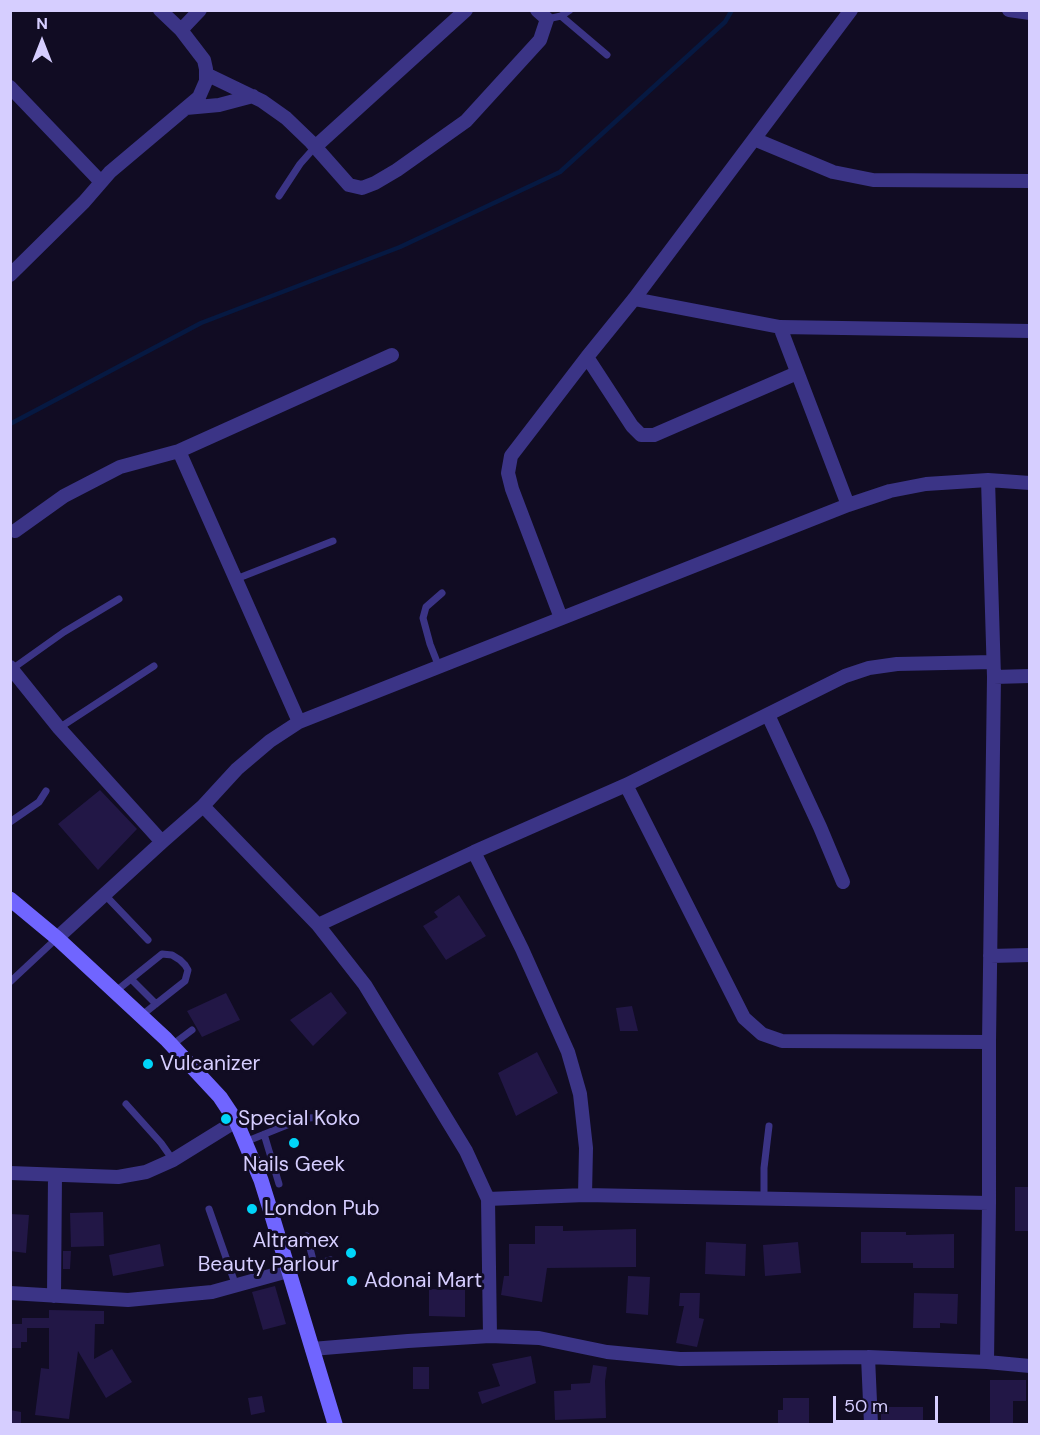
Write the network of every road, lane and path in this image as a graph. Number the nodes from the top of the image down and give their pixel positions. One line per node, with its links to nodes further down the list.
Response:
1 (160, 10): 10 (street)
2 (200, 10): 10 (street)
3 (465, 10): 17 (street)
4 (570, 10): 9 (lane)
5 (851, 10): 16 (street)
6 (1009, 10): 7 (street)
7 (1029, 13)
8 (542, 15): 9 (lane); 17 (street)
9 (561, 16): 11 (lane)
10 (181, 30): 12 (street)
11 (607, 55)
12 (206, 74): 14 (street); 15 (street)
13 (10, 87): 19 (street)
14 (253, 96): 15 (street); 17 (street)
15 (186, 108): 19 (street)
16 (754, 139): 18 (street); 22 (street)
17 (315, 147): 20 (lane)
18 (1029, 181)
19 (101, 182): 21 (street)
20 (279, 196)
21 (10, 275)
22 (634, 299): 23 (street); 26 (street)
23 (780, 327): 24 (street); 27 (street)
24 (1029, 331)
25 (392, 355): 28 (street)
26 (587, 357): 27 (street); 37 (street)
27 (797, 373): 31 (street)
28 (179, 451): 32 (street); 34 (street)
29 (988, 480): 30 (street); 31 (street); 38 (street)
30 (1029, 483)
31 (848, 505): 37 (street)
32 (15, 531)
33 (333, 541): 34 (lane)
34 (236, 579): 45 (street)
35 (442, 593): 40 (lane)
36 (119, 598): 41 (lane)
37 (561, 618): 40 (street)
38 (993, 662): 43 (street); 44 (street)
39 (154, 666): 46 (lane)
40 (439, 667): 45 (street)
41 (11, 668): 46 (street)
42 (1029, 676): 43 (street)
43 (994, 677): 60 (street)
44 (768, 715): 47 (street); 53 (street)
45 (299, 722): 49 (street)
46 (59, 728): 51 (street)
47 (626, 785): 52 (street); 67 (street)
48 (46, 791): 50 (lane)
49 (203, 806): 51 (street); 56 (street)
50 (10, 822)
51 (162, 842): 54 (street)
52 (474, 852): 56 (street); 79 (street)
53 (843, 882)
54 (105, 895): 57 (street); 58 (lane)
55 (10, 899): 57 (street)
56 (318, 925): 80 (street)
57 (57, 938): 62 (lane); 63 (street)
58 (148, 940)
59 (1029, 955): 60 (street)
60 (990, 956): 67 (street)
61 (131, 979): 63 (lane); 64 (lane); 64 (lane)
62 (10, 982)
63 (116, 991): 65 (street)
64 (156, 1004): 65 (lane)
65 (142, 1015): 68 (street)
66 (192, 1030): 68 (lane)
67 (989, 1042): 82 (street)
68 (172, 1045): 71 (street)
69 (126, 1104): 75 (lane)
70 (348, 1115): 73 (lane)
71 (236, 1121): 74 (street); 75 (street)
72 (769, 1126): 81 (lane)
73 (264, 1134): 74 (lane); 78 (lane)
74 (245, 1142): 87 (street)
75 (173, 1160): 77 (street)
76 (10, 1173): 77 (street)
77 (55, 1175): 90 (street)
78 (279, 1184)
79 (585, 1195): 80 (street); 81 (street)
80 (488, 1199): 91 (street)
81 (764, 1199): 82 (street)
82 (989, 1203): 94 (street)
83 (209, 1209): 88 (lane)
84 (307, 1236): 86 (lane)
85 (331, 1260): 86 (lane)
86 (314, 1264): 87 (lane)
87 (288, 1271): 88 (street); 92 (street)
88 (236, 1286): 90 (street)
89 (10, 1293): 90 (street)
90 (54, 1296)
91 (490, 1336): 92 (street); 93 (street)
92 (312, 1349): 96 (street)
93 (868, 1357): 94 (street); 97 (street)
94 (987, 1362): 95 (street)
95 (1029, 1366)
96 (335, 1425)
97 (871, 1425)

